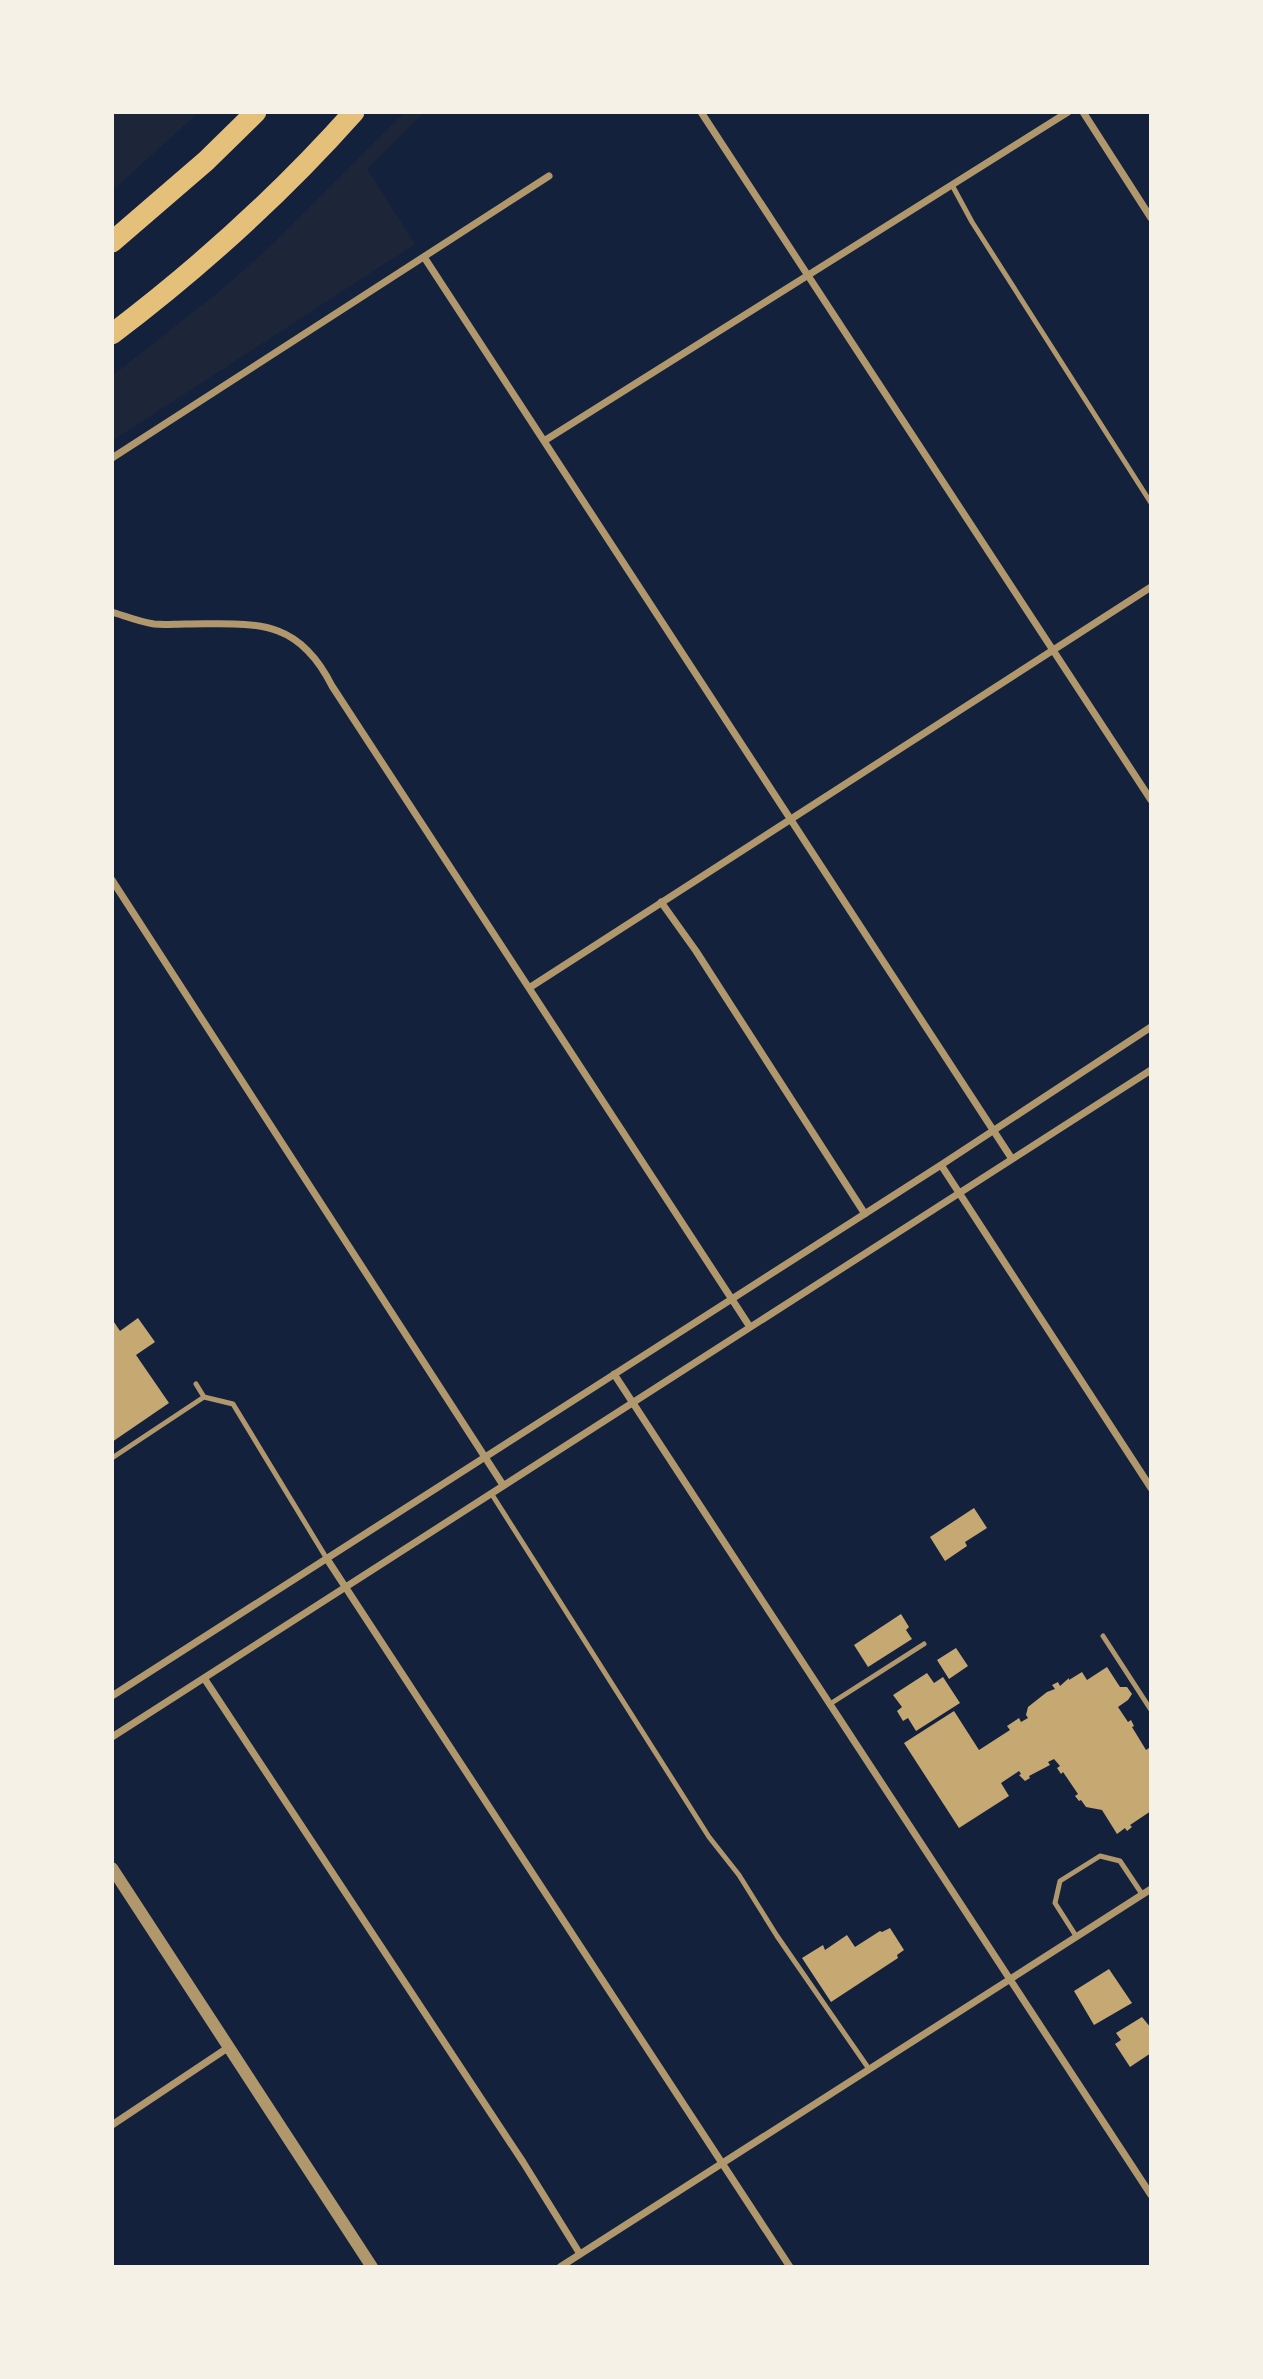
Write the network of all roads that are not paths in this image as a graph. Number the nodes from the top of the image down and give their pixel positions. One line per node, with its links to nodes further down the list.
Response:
1 (256, 112): 9 (highway)
2 (354, 112): 12 (highway)
3 (701, 112): 11 (street)
4 (1068, 112): 7 (street)
5 (1083, 112): 8 (street)
6 (549, 176): 10 (street)
7 (952, 185): 11 (street); 15 (lane)
8 (1151, 218)
9 (112, 242)
10 (424, 257): 13 (street); 14 (street)
11 (807, 276): 13 (street); 18 (street)
12 (112, 334)
13 (544, 441): 20 (street)
14 (112, 458)
15 (1151, 503)
16 (1151, 587): 18 (street)
17 (112, 612): 23 (street)
18 (1053, 650): 19 (street); 20 (street)
19 (1151, 800)
20 (791, 819): 22 (street); 26 (street)
21 (112, 880): 37 (street)
22 (661, 902): 23 (street); 30 (street)
23 (528, 988): 31 (street)
24 (1151, 1027): 26 (street)
25 (1151, 1070): 27 (street)
26 (994, 1130): 27 (street); 28 (street)
27 (1012, 1159): 29 (street)
28 (941, 1165): 29 (street); 30 (street)
29 (959, 1193): 32 (street); 40 (street)
30 (865, 1213): 31 (street)
31 (732, 1299): 32 (street); 33 (street)
32 (750, 1327): 36 (street)
33 (614, 1374): 36 (street); 37 (street)
34 (196, 1384): 35 (lane)
35 (204, 1397): 38 (lane); 42 (lane)
36 (632, 1402): 39 (street); 48 (street)
37 (485, 1457): 39 (street); 42 (street)
38 (112, 1458)
39 (503, 1485): 41 (street)
40 (1151, 1488)
41 (491, 1493): 43 (street); 57 (lane)
42 (327, 1559): 43 (street); 47 (street)
43 (345, 1587): 46 (street); 59 (street)
44 (1103, 1636): 49 (lane)
45 (924, 1644): 48 (lane)
46 (204, 1678): 50 (street); 61 (street)
47 (112, 1696)
48 (830, 1703): 55 (street)
49 (1151, 1710)
50 (112, 1737)
51 (112, 1868): 56 (street)
52 (1151, 1889): 53 (street)
53 (1142, 1894): 54 (street); 54 (lane)
54 (1076, 1936): 55 (street)
55 (1010, 1979): 57 (street); 60 (street)
56 (229, 2047): 58 (street); 62 (street)
57 (869, 2069): 59 (street)
58 (112, 2125)
59 (722, 2163): 61 (street); 64 (street)
60 (1151, 2195)
61 (580, 2254): 63 (street)
62 (372, 2267)
63 (560, 2267)
64 (790, 2267)

